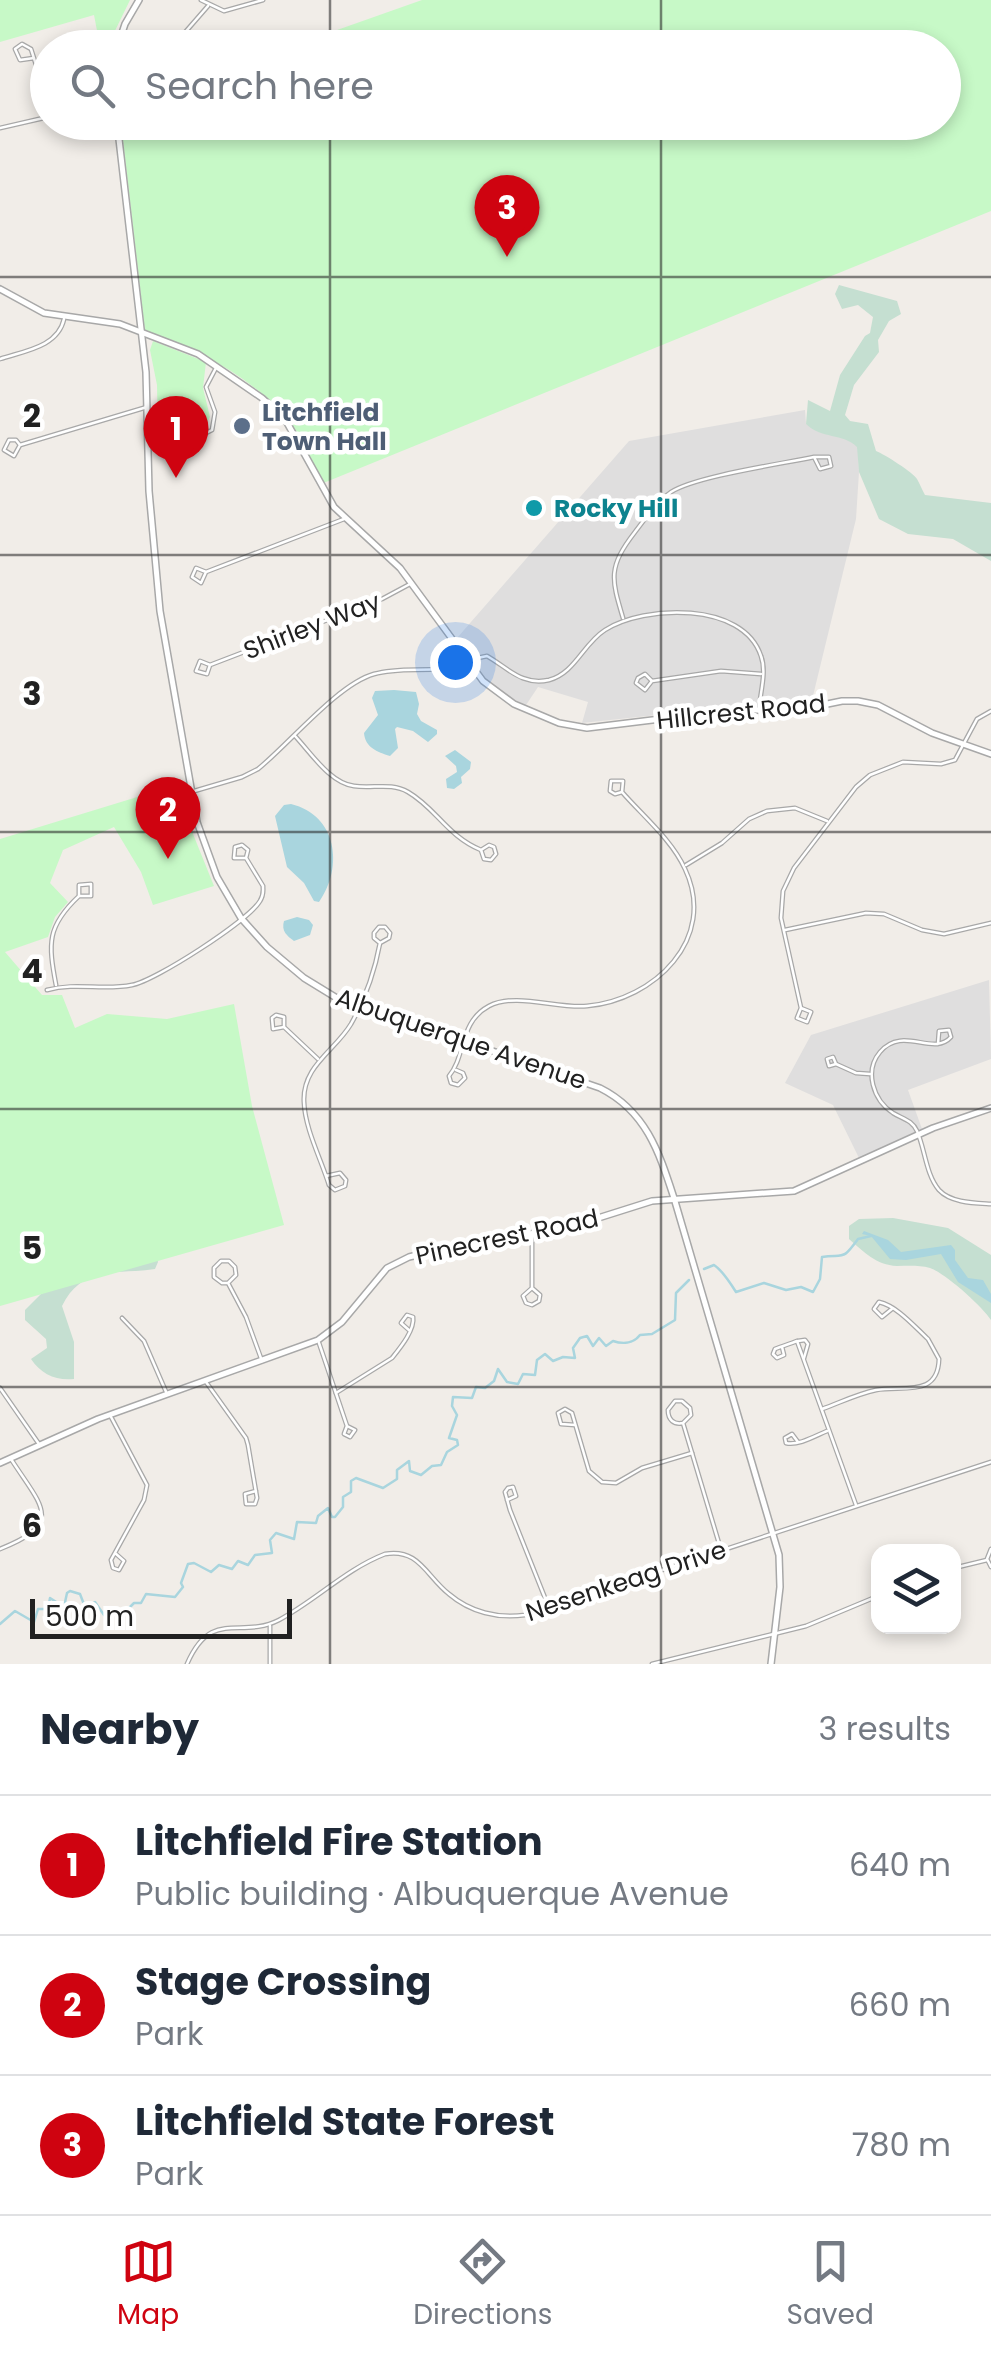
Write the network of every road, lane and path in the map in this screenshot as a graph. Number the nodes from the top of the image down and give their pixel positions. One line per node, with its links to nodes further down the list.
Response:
1 (139, 0): 5 (street)
2 (201, 0): 4 (street)
3 (263, 0): 4 (street)
4 (208, 5): 6 (street)
5 (123, 30)
6 (187, 30)
7 (30, 121): 8 (street)
8 (0, 128)
9 (119, 140): 12 (street, Albuquerque Avenue)
10 (0, 289): 11 (street, Hillcrest Road)
11 (64, 317): 12 (street, Hillcrest Road); 13 (street)
12 (142, 332): 14 (street, Hillcrest Road); 15 (street, Albuquerque Avenue)
13 (0, 359)
14 (218, 365): 17 (street); 19 (street, Hillcrest Road)
15 (148, 407): 16 (street); 17 (street, Albuquerque Avenue)
16 (20, 445)
17 (149, 445): 32 (street, Albuquerque Avenue)
18 (814, 457): 22 (street)
19 (345, 518): 20 (street); 21 (street, Hillcrest Road)
20 (206, 572)
21 (412, 583): 23 (street, Hillcrest Road); 24 (street, Shirley Way)
22 (624, 620): 23 (street); 25 (street)
23 (468, 662): 27 (street, Hillcrest Road); 29 (street)
24 (210, 666)
25 (762, 674): 26 (street); 27 (street)
26 (652, 681)
27 (758, 709): 30 (street, Hillcrest Road)
28 (991, 711): 30 (street)
29 (295, 736): 32 (street); 35 (street)
30 (965, 746): 31 (street, Hillcrest Road); 34 (street)
31 (991, 754)
32 (191, 792): 39 (street, Albuquerque Avenue)
33 (622, 792): 37 (street)
34 (828, 822): 37 (street); 41 (street)
35 (480, 850)
36 (246, 858): 39 (street)
37 (684, 866): 48 (street)
38 (80, 896): 43 (street)
39 (241, 918): 43 (street); 45 (street, Albuquerque Avenue)
40 (991, 923): 41 (street)
41 (783, 930): 46 (street)
42 (380, 943): 45 (street)
43 (56, 988): 44 (street)
44 (47, 990)
45 (359, 1008): 48 (street, Albuquerque Avenue); 50 (street)
46 (801, 1008)
47 (284, 1027): 50 (street)
48 (462, 1042): 52 (street); 57 (street, Albuquerque Avenue)
49 (938, 1044): 53 (street)
50 (319, 1060): 56 (street)
51 (836, 1064): 53 (street)
52 (456, 1070)
53 (871, 1074): 55 (street)
54 (991, 1108): 55 (street, Pinecrest Road)
55 (918, 1134): 57 (street, Pinecrest Road); 58 (street)
56 (326, 1176)
57 (674, 1198): 59 (street, Pinecrest Road); 89 (street, Albuquerque Avenue)
58 (991, 1204)
59 (532, 1236): 61 (street); 65 (street, Pinecrest Road)
60 (228, 1283): 60 (street); 69 (street)
61 (532, 1288)
62 (893, 1308): 74 (street)
63 (122, 1318): 73 (street)
64 (410, 1331): 72 (street)
65 (318, 1340): 69 (street, Pinecrest Road); 72 (street)
66 (797, 1342): 67 (street); 68 (street); 68 (street)
67 (782, 1347)
68 (803, 1359): 74 (street)
69 (262, 1361): 70 (street, Pinecrest Road)
70 (205, 1381): 73 (street, Pinecrest Road); 86 (street)
71 (0, 1388): 81 (street)
72 (336, 1393): 78 (street)
73 (167, 1396): 75 (street, Pinecrest Road)
74 (822, 1409): 79 (street)
75 (110, 1415): 81 (street, Pinecrest Road); 93 (street)
76 (683, 1423): 76 (street); 82 (street)
77 (575, 1424): 82 (street)
78 (347, 1426)
79 (829, 1430): 80 (street); 88 (street)
80 (798, 1442)
81 (40, 1445): 83 (street, Pinecrest Road)
82 (692, 1453): 92 (street)
83 (11, 1459): 85 (street, Pinecrest Road); 90 (street)
84 (991, 1462): 88 (street, Nesenkeag Drive)
85 (0, 1464)
86 (256, 1491)
87 (507, 1500): 98 (street)
88 (857, 1506): 89 (street, Nesenkeag Drive)
89 (773, 1534): 92 (street, Nesenkeag Drive); 100 (street, Albuquerque Avenue)
90 (0, 1548)
91 (991, 1550): 94 (street)
92 (721, 1552): 98 (street, Nesenkeag Drive)
93 (115, 1553)
94 (988, 1560): 95 (street); 96 (street)
95 (961, 1566)
96 (991, 1566)
97 (871, 1599): 100 (street)
98 (550, 1609): 99 (street, Nesenkeag Drive)
99 (270, 1624): 101 (street, Nesenkeag Drive); 102 (street)
100 (775, 1634): 103 (street); 104 (street, Albuquerque Avenue)
101 (187, 1664)
102 (270, 1664)
103 (652, 1664)
104 (771, 1664)

